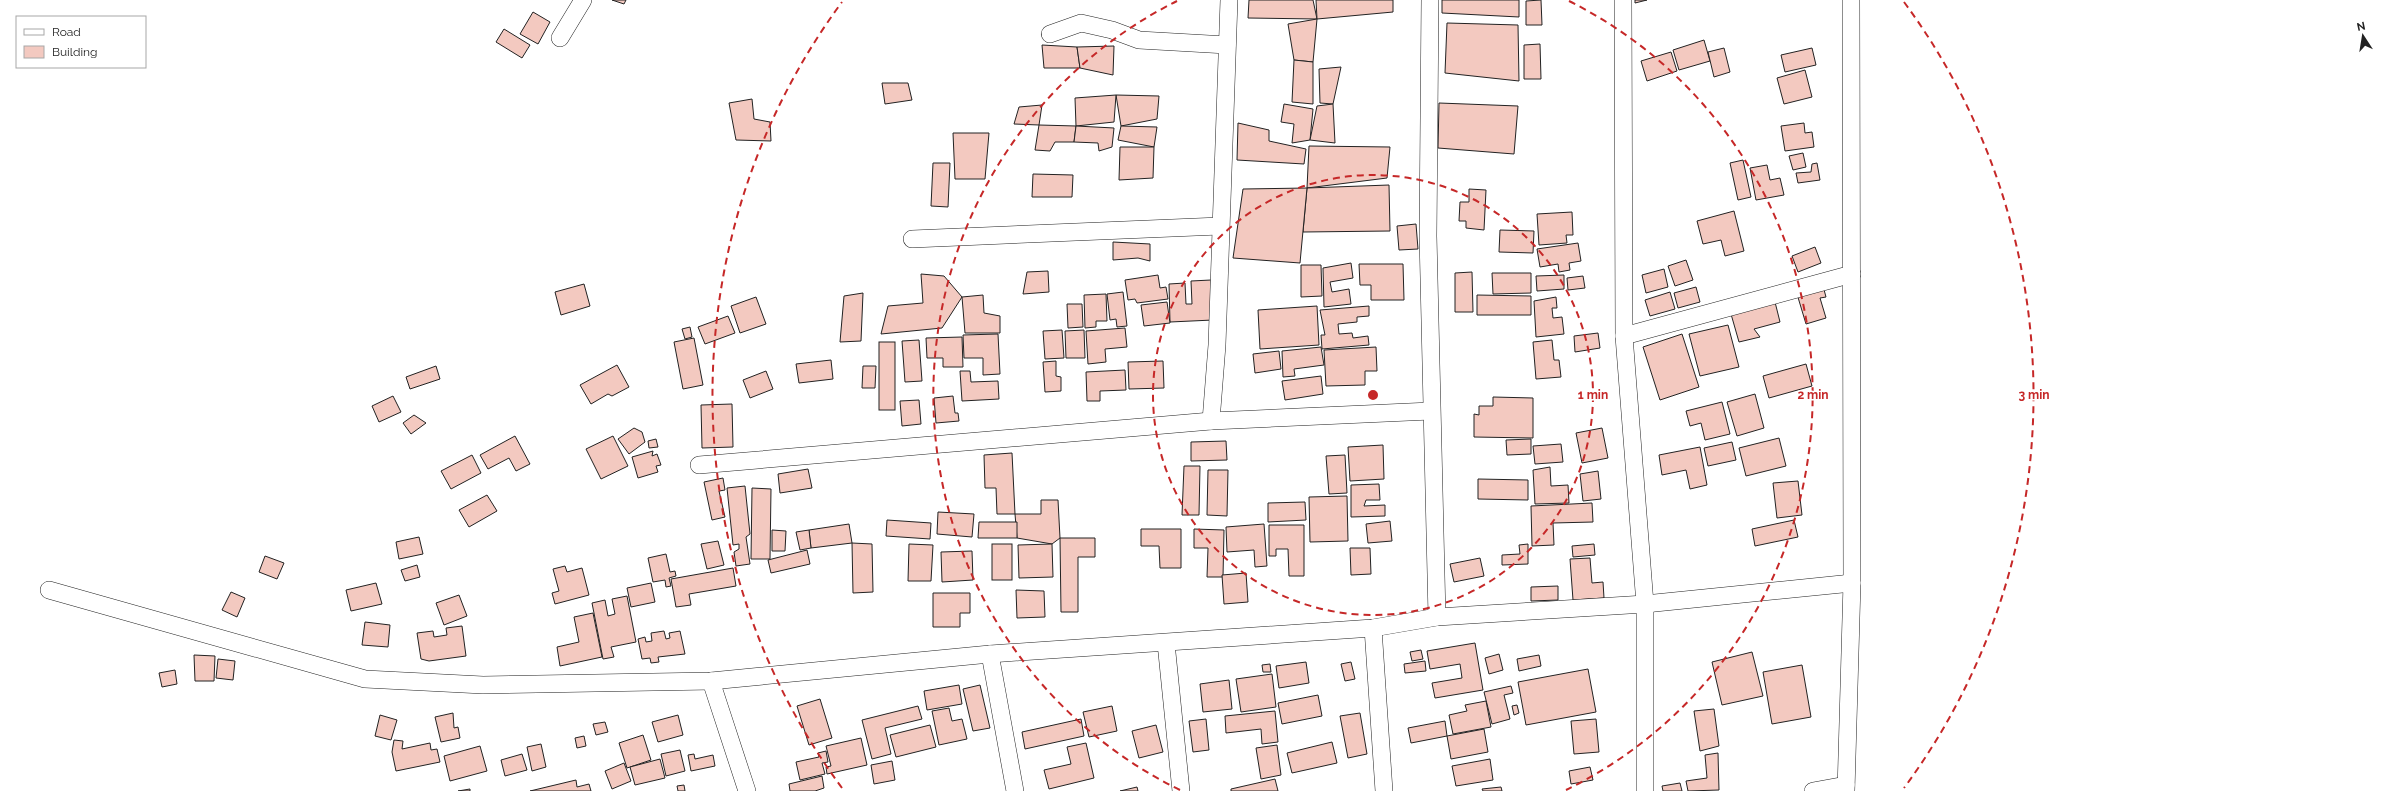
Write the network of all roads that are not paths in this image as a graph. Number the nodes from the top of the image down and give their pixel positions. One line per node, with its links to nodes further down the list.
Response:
1 (583, 0): 7 (street)
2 (1229, 0): 8 (street)
3 (1430, 0): 13 (street)
4 (1623, 0): 12 (street)
5 (1851, 0): 11 (street)
6 (1050, 34): 8 (street)
7 (560, 38)
8 (1227, 45): 9 (street)
9 (1220, 226): 10 (street); 14 (street)
10 (912, 239)
11 (1852, 274): 12 (street); 16 (street)
12 (1624, 336): 18 (street)
13 (1432, 411): 14 (street); 19 (street)
14 (1211, 421): 15 (street)
15 (698, 465)
16 (1852, 583): 18 (street); 24 (street)
17 (49, 590): 23 (street)
18 (1645, 604): 19 (street); 29 (street)
19 (1437, 617): 20 (street)
20 (1373, 628): 21 (street); 28 (street)
21 (1166, 643): 22 (street); 27 (street)
22 (990, 654): 23 (street); 26 (street)
23 (711, 681): 25 (street)
24 (1846, 788): 30 (street)
25 (747, 791)
26 (1015, 791)
27 (1181, 791)
28 (1384, 791)
29 (1645, 791)
30 (1813, 791)

